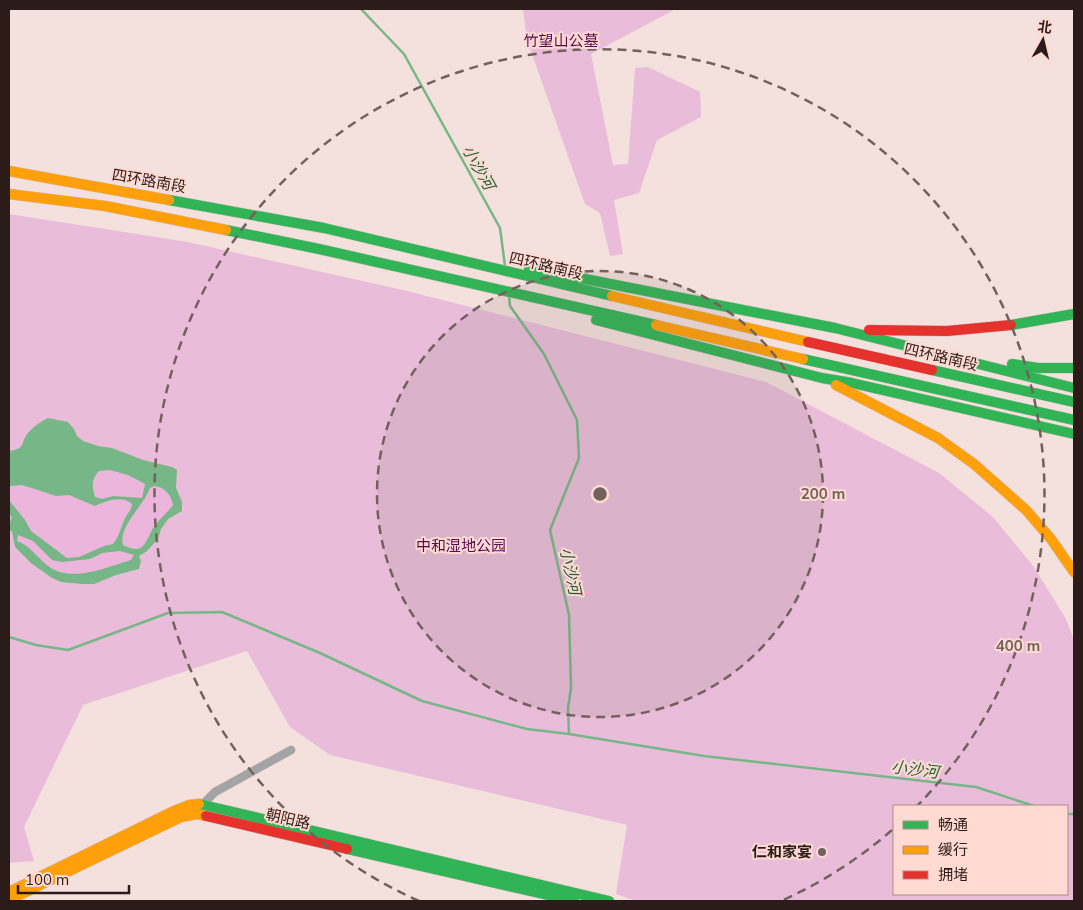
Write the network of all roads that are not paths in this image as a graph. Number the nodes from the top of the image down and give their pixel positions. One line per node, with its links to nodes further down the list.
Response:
1 (9, 171): 3 (main road, 四环路南段)
2 (9, 194): 4 (main road)
3 (324, 228): 6 (main road); 11 (main road, 四环路南段)
4 (541, 302): 9 (main road); 12 (main road, 四环路南段)
5 (1074, 314): 6 (main road)
6 (858, 331): 7 (main road)
7 (932, 352): 8 (main road); 10 (main road)
8 (1074, 368)
9 (849, 386): 13 (main road); 14 (main road)
10 (1071, 387)
11 (1074, 402)
12 (1074, 420)
13 (1074, 434)
14 (1026, 510): 15 (main road); 16 (main road)
15 (1074, 572)
16 (1074, 585)
17 (291, 750): 18 (street)
18 (203, 804): 19 (main road); 22 (main road)
19 (9, 892)
20 (9, 900): 21 (main road, 朝阳路)
21 (574, 901)
22 (609, 901)

